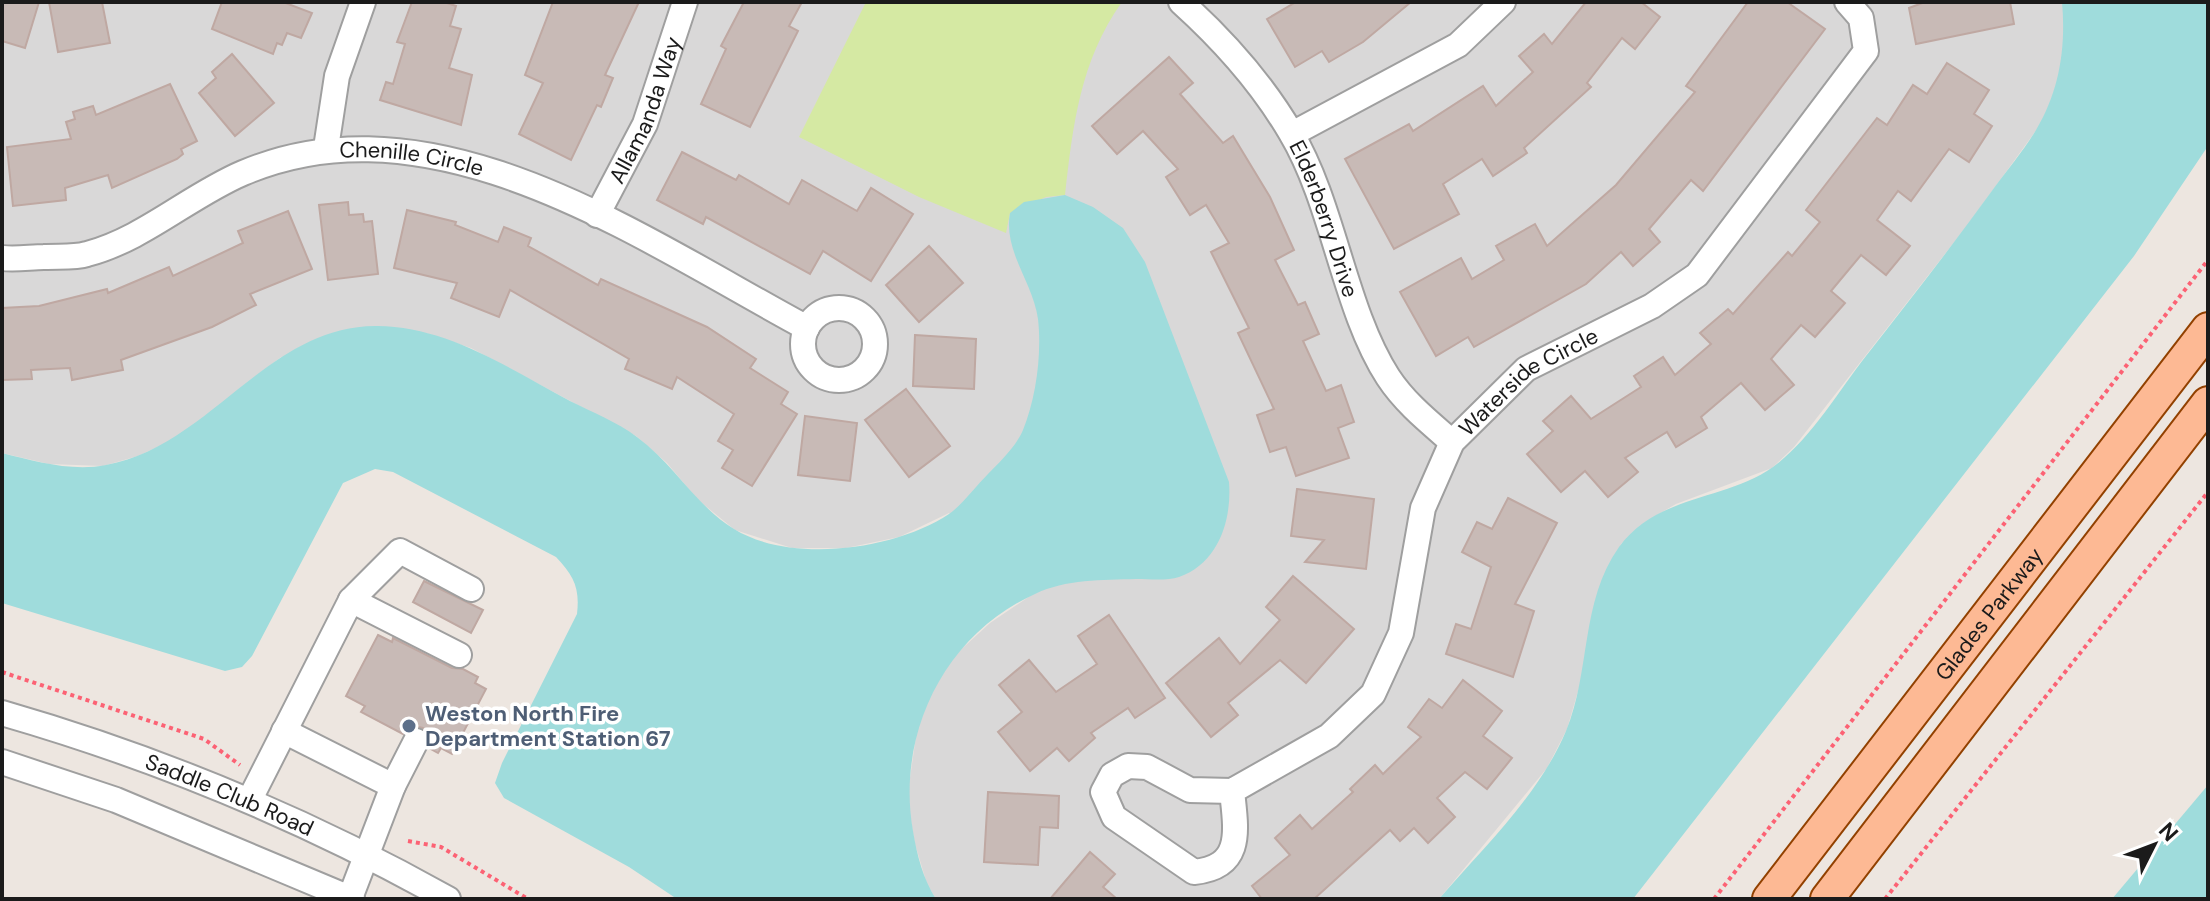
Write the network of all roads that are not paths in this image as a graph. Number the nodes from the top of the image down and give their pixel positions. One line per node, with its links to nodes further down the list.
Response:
1 (363, 2): 7 (street)
2 (685, 2): 8 (street, Allamanda Way)
3 (1181, 2): 6 (street, Elderberry Drive)
4 (1503, 2): 6 (street)
5 (1847, 2): 13 (street, Waterside Circle)
6 (1292, 134): 13 (street, Elderberry Drive)
7 (326, 148): 8 (street, Chenille Circle); 9 (street, Chenille Circle)
8 (597, 215): 10 (street, Chenille Circle)
9 (2, 258)
10 (807, 328)
11 (2208, 329): 27 (main road, Glades Parkway)
12 (2208, 403): 28 (main road, Glades Parkway)
13 (1452, 442): 22 (street, Waterside Circle)
14 (471, 589): 15 (street)
15 (351, 600): 16 (street); 18 (street)
16 (459, 655)
17 (2, 713): 23 (street, Saddle Club Road)
18 (284, 731): 21 (street); 23 (street)
19 (416, 741): 21 (street)
20 (2, 762): 25 (street, Saddle Club Road)
21 (393, 786): 24 (street)
22 (1232, 791): 22 (street)
23 (250, 799): 24 (street, Saddle Club Road)
24 (367, 854): 25 (street); 26 (street, Saddle Club Road)
25 (351, 899)
26 (448, 899)
27 (1769, 899)
28 (1827, 899)

